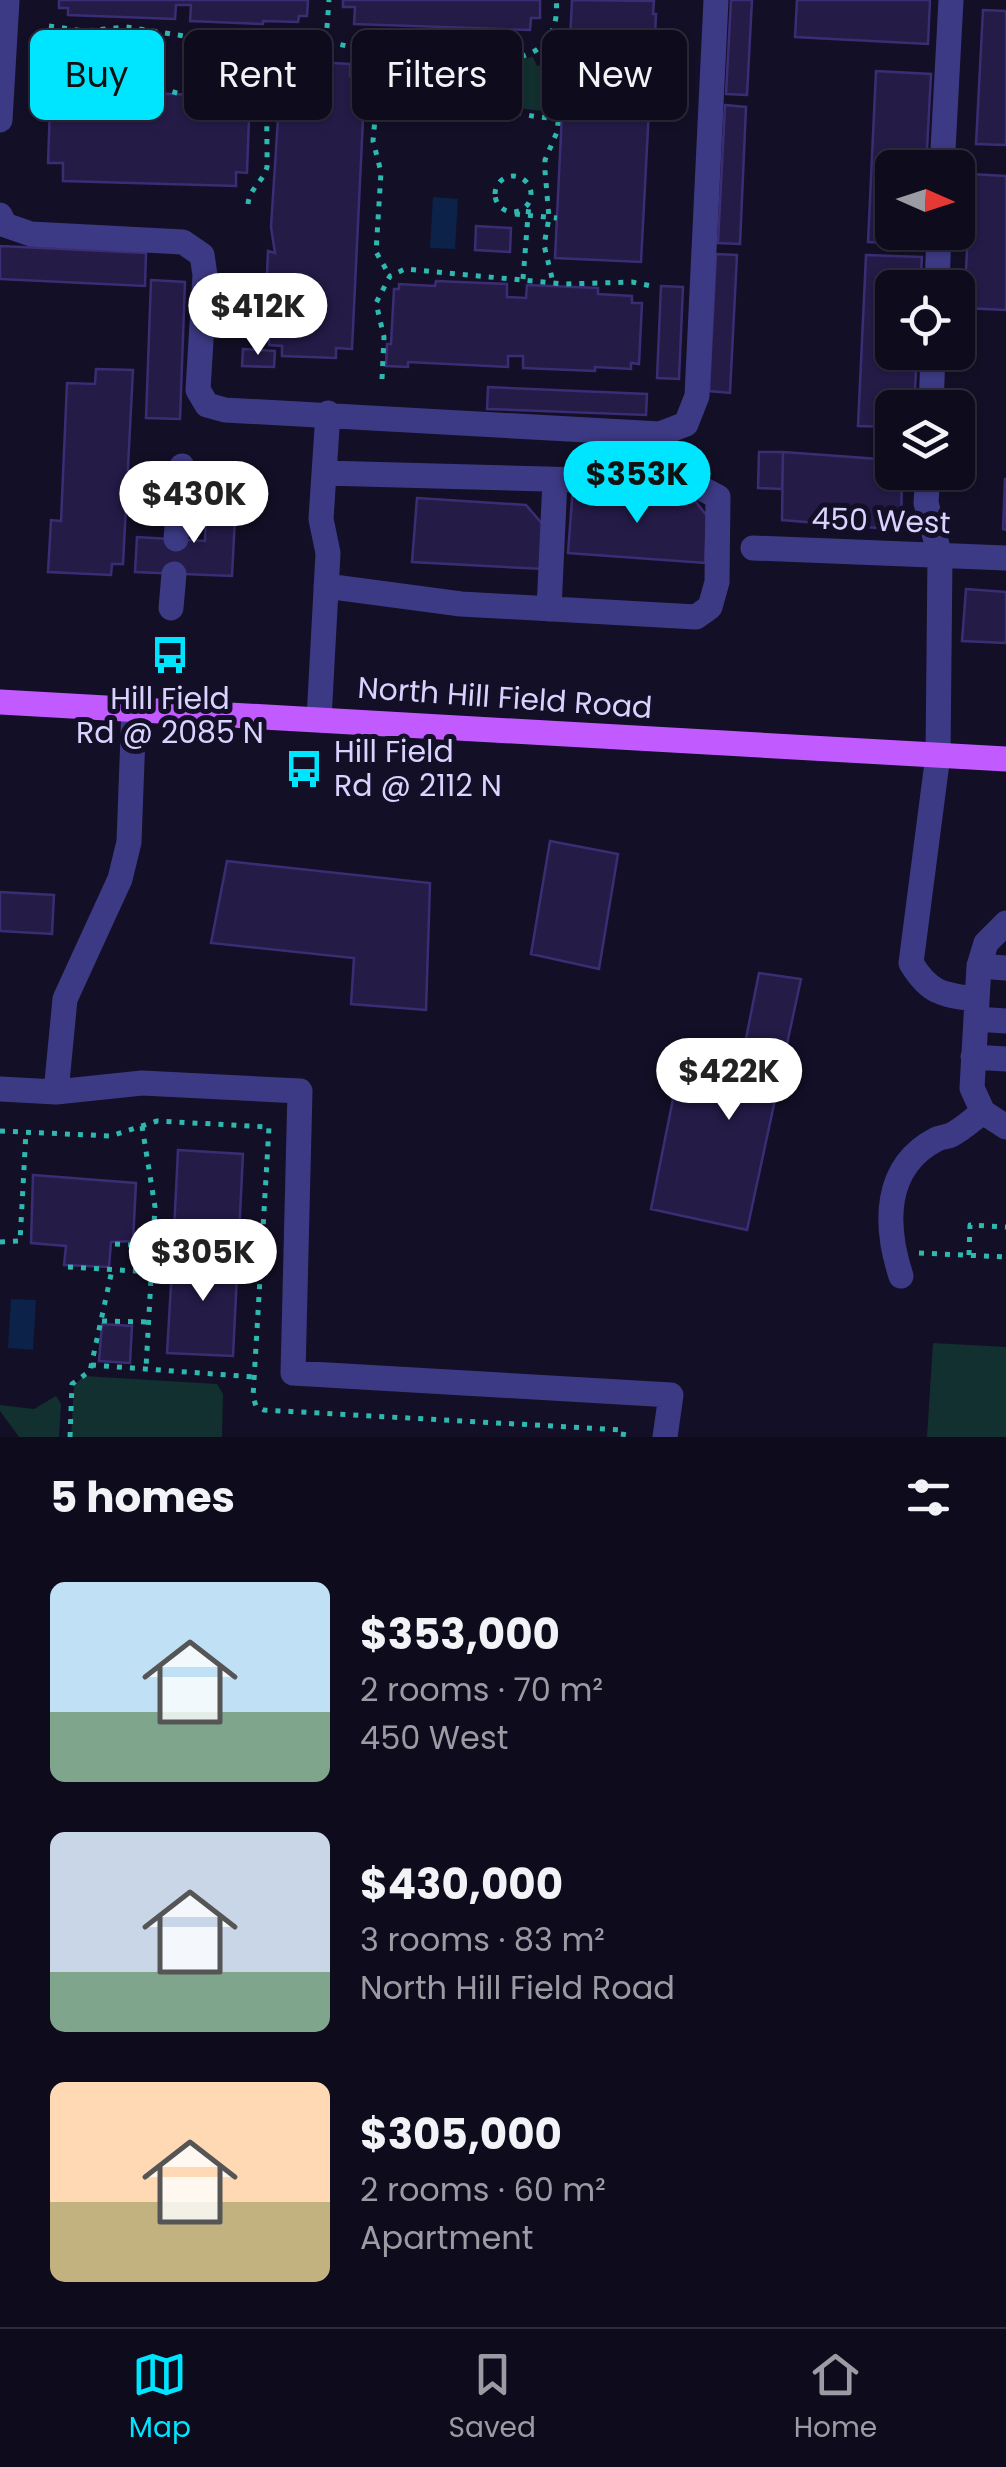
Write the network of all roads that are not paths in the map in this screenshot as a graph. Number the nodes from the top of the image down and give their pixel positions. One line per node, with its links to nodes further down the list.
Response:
1 (7, 0): 4 (street)
2 (716, 0): 7 (street)
3 (951, 0): 5 (street)
4 (0, 120)
5 (943, 150)
6 (0, 214): 7 (street)
7 (328, 413): 9 (street)
8 (182, 466): 12 (street)
9 (324, 473): 10 (street); 17 (street)
10 (555, 480): 19 (street); 19 (street)
11 (927, 490): 14 (street)
12 (176, 539)
13 (752, 548): 14 (street, 450 West)
14 (940, 556): 15 (street, 450 West); 23 (street)
15 (1006, 558)
16 (174, 574): 18 (street)
17 (326, 586): 19 (street); 22 (street)
18 (170, 608)
19 (549, 609)
20 (0, 702): 21 (main road, North Hill Field Road)
21 (134, 708): 22 (main road, North Hill Field Road); 33 (street)
22 (319, 719): 23 (main road, North Hill Field Road)
23 (938, 755): 24 (main road, North Hill Field Road); 28 (street)
24 (1006, 759)
25 (1006, 923): 26 (street)
26 (979, 966): 27 (street); 28 (street)
27 (1006, 968)
28 (976, 1009): 29 (street); 30 (street)
29 (1006, 1021)
30 (972, 1057): 31 (street); 34 (street)
31 (1006, 1058)
32 (0, 1088): 33 (street)
33 (56, 1092): 37 (street)
34 (983, 1112): 35 (street); 36 (street)
35 (1006, 1127)
36 (897, 1264)
37 (665, 1437)

